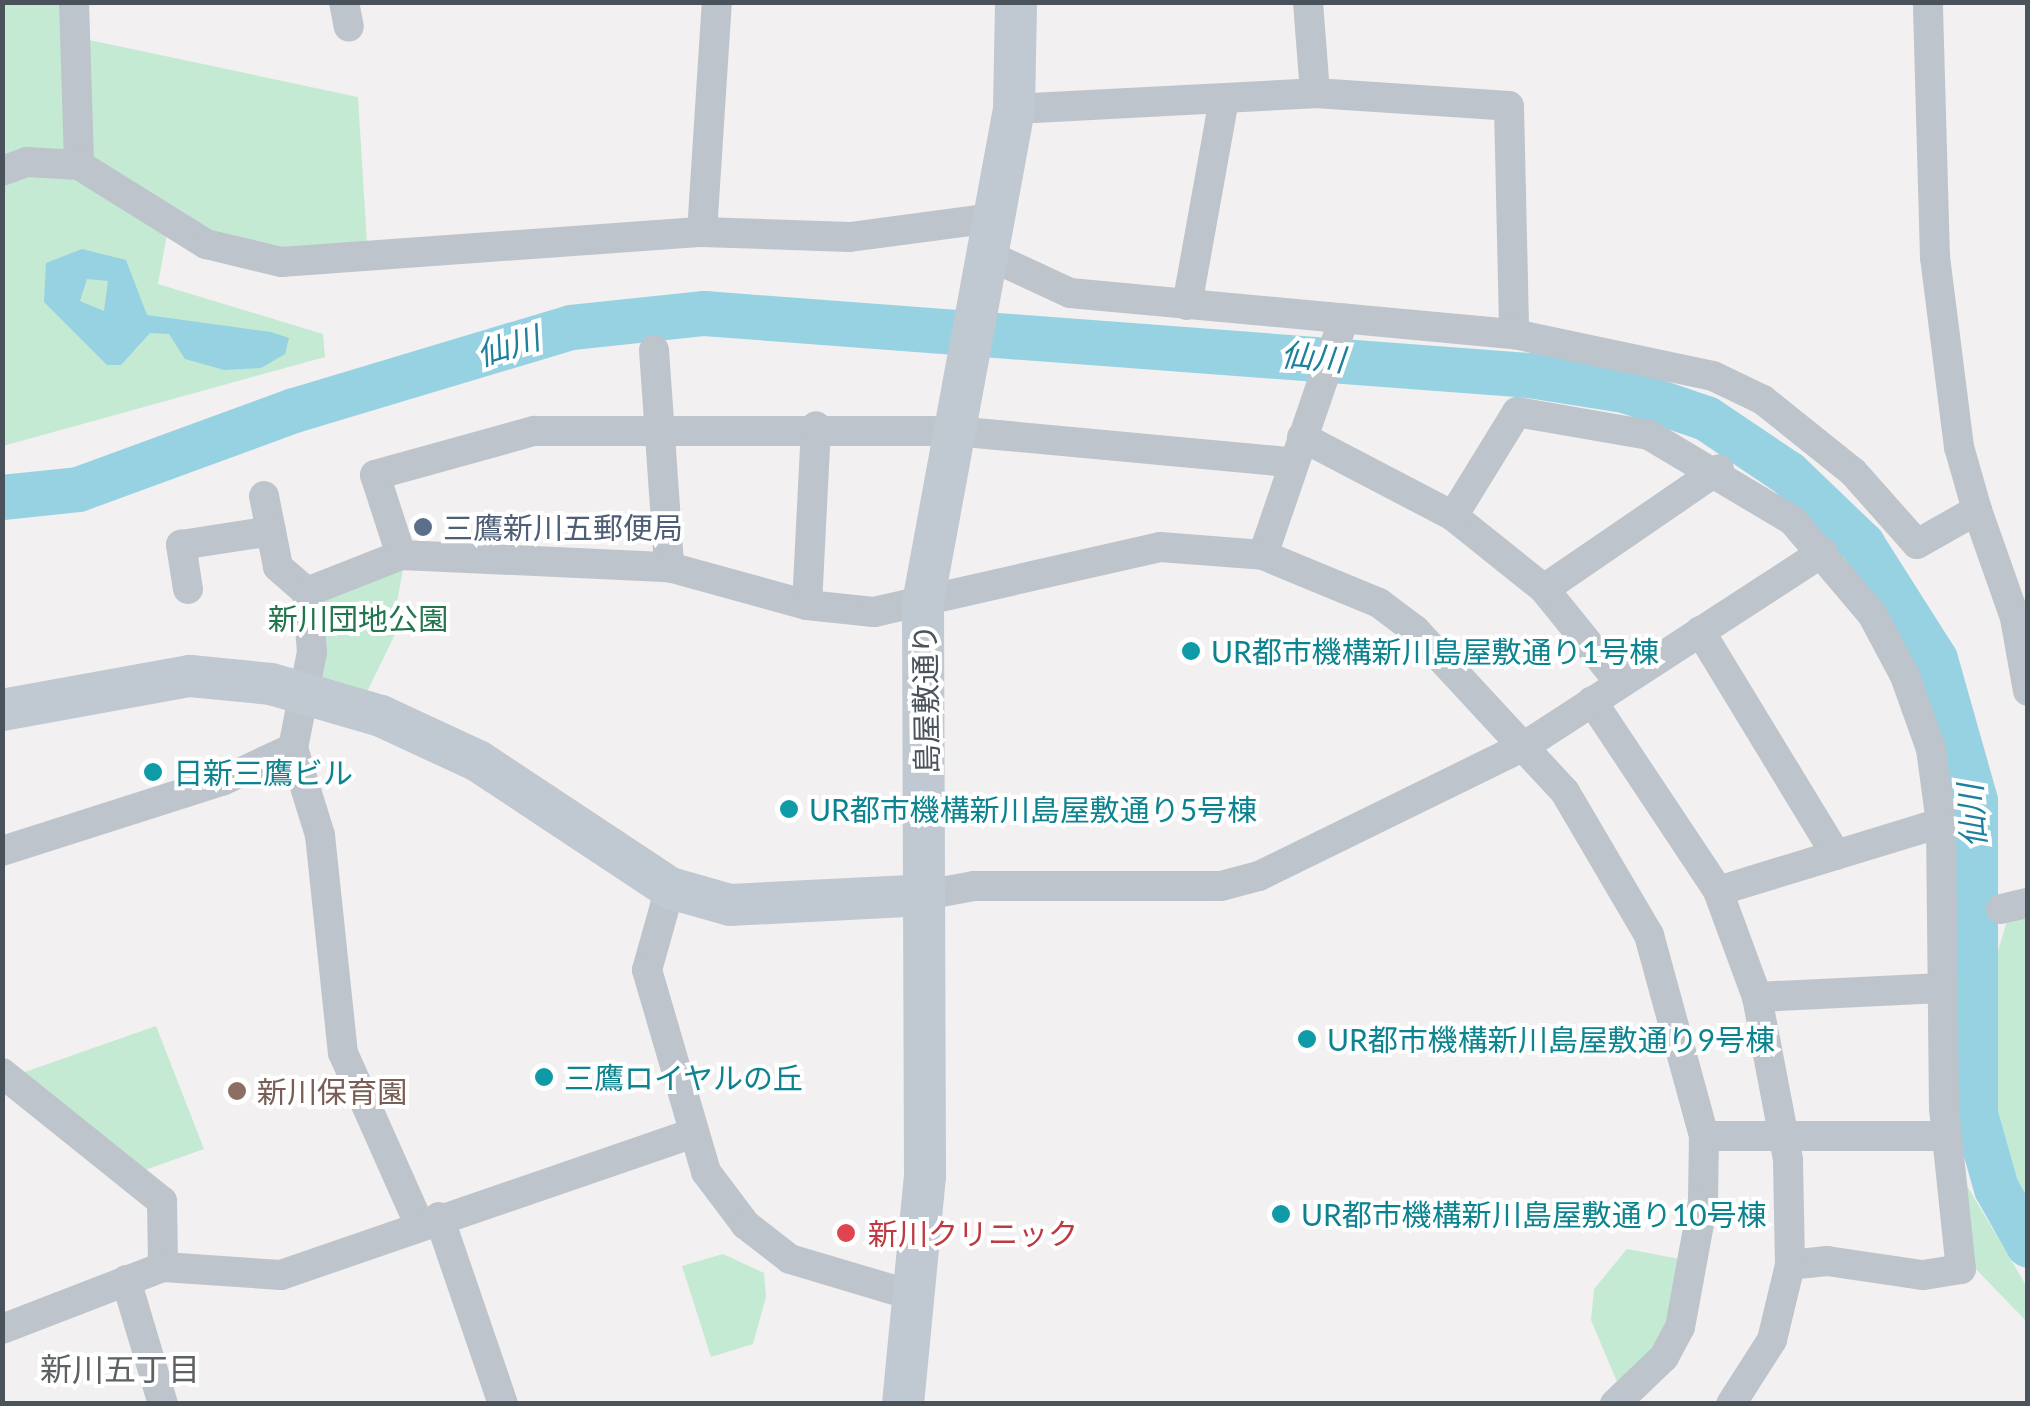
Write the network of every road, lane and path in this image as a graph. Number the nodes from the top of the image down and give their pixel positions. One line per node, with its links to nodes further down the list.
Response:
1 (74, 2): 9 (street)
2 (717, 2): 11 (street)
3 (1016, 2): 8 (street, 島屋敷通り)
4 (1308, 2): 6 (street)
5 (1928, 2): 23 (street)
6 (1315, 93): 7 (street); 15 (street)
7 (1224, 99): 8 (street); 13 (street)
8 (1014, 110): 12 (street, 島屋敷通り)
9 (80, 165): 10 (street); 11 (street)
10 (2, 171)
11 (702, 232): 12 (street)
12 (990, 236): 13 (street); 19 (street, 島屋敷通り)
13 (1187, 305): 14 (street)
14 (1341, 330): 15 (street); 20 (street)
15 (1514, 334): 23 (street)
16 (654, 350): 17 (street)
17 (662, 425): 18 (street); 27 (street); 29 (street)
18 (816, 426): 19 (street); 34 (street)
19 (954, 432): 20 (street); 33 (street, 島屋敷通り)
20 (1295, 449): 24 (street); 28 (street)
21 (1719, 469): 24 (street); 26 (street); 31 (street)
22 (264, 496): 25 (street)
23 (1977, 510): 37 (street)
24 (1453, 516): 31 (street)
25 (271, 531): 30 (street); 32 (street)
26 (1823, 552): 35 (street); 43 (street)
27 (401, 554): 29 (street); 32 (street)
28 (1263, 555): 33 (street); 41 (street)
29 (669, 567): 34 (street)
30 (188, 588)
31 (1544, 589): 36 (street)
32 (307, 592): 38 (street)
33 (923, 604): 34 (street); 48 (street, 島屋敷通り)
34 (806, 605)
35 (1700, 631): 36 (street); 45 (street)
36 (1620, 682): 39 (street)
37 (2028, 690)
38 (307, 694): 40 (street); 42 (street); 46 (street)
39 (1592, 702): 41 (street); 47 (street)
40 (2, 710)
41 (1526, 745): 48 (street); 53 (street)
42 (293, 748): 44 (street); 56 (street)
43 (1941, 823): 45 (street); 49 (street)
44 (2, 850)
45 (1836, 855): 47 (street)
46 (670, 888): 48 (street); 52 (street)
47 (1718, 891): 50 (street)
48 (925, 895): 60 (street, 島屋敷通り)
49 (1942, 988): 50 (street); 55 (street)
50 (1756, 997): 54 (street)
51 (2, 1073): 58 (street)
52 (691, 1134): 56 (street); 60 (street)
53 (1704, 1136): 54 (street); 62 (street)
54 (1784, 1136): 55 (street); 57 (street)
55 (1946, 1136): 57 (street)
56 (429, 1221): 58 (street); 64 (street)
57 (1790, 1266): 66 (street)
58 (163, 1267): 59 (street)
59 (126, 1280): 61 (street); 63 (street)
60 (914, 1296): 65 (street, 島屋敷通り)
61 (2, 1329)
62 (1634, 1398)
63 (163, 1404)
64 (503, 1404)
65 (902, 1404)
66 (1731, 1404)

